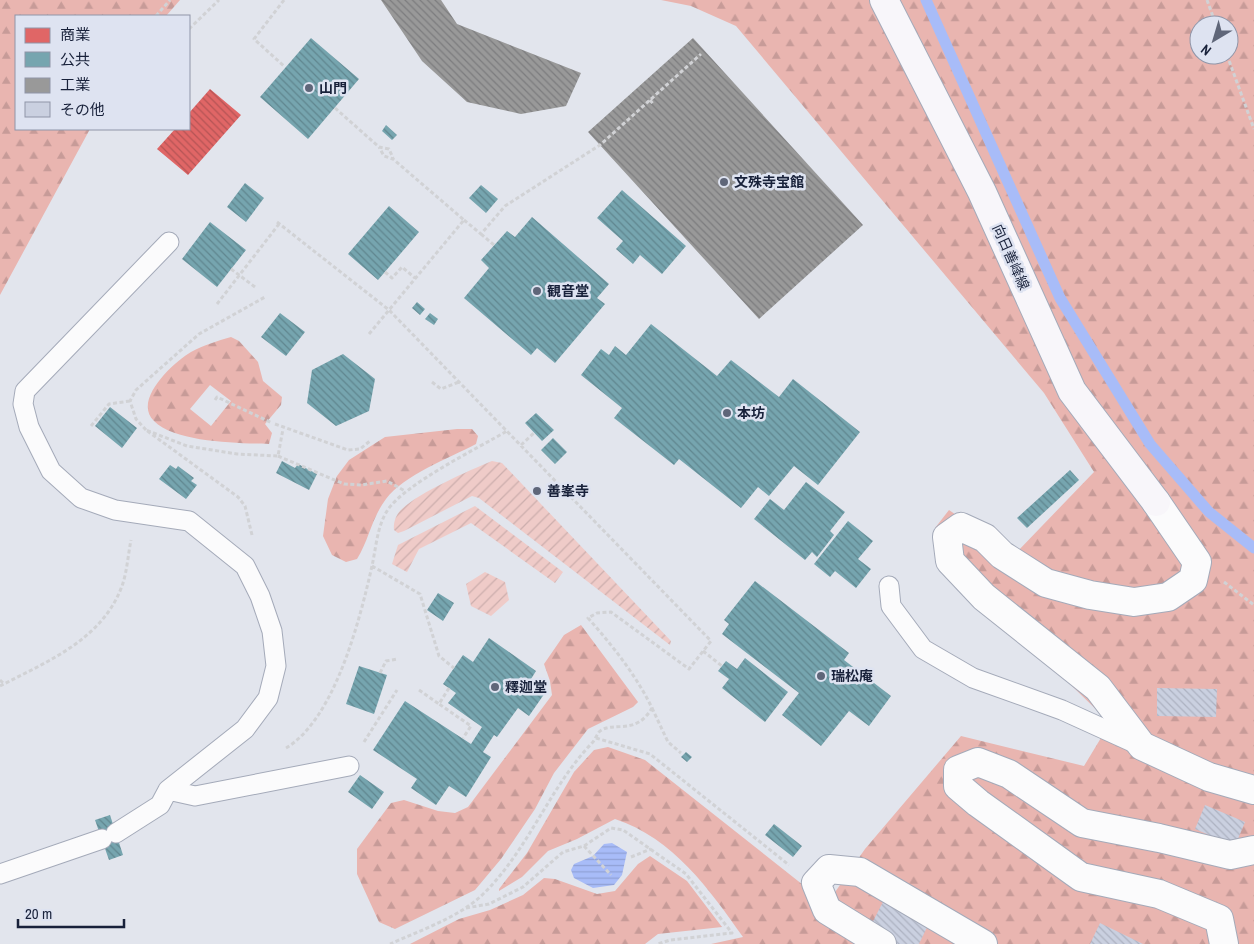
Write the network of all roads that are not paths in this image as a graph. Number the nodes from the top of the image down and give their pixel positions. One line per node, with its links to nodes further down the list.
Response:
1 (884, 0): 3 (main road, 向日善峰線)
2 (169, 242): 7 (lane)
3 (1156, 502): 5 (street)
4 (889, 586): 5 (lane)
5 (1142, 746): 8 (street)
6 (349, 766): 7 (lane)
7 (168, 790): 10 (lane)
8 (1254, 790)
9 (1254, 850): 13 (street)
10 (0, 874)
11 (882, 944): 12 (street)
12 (983, 944)
13 (1224, 944)

